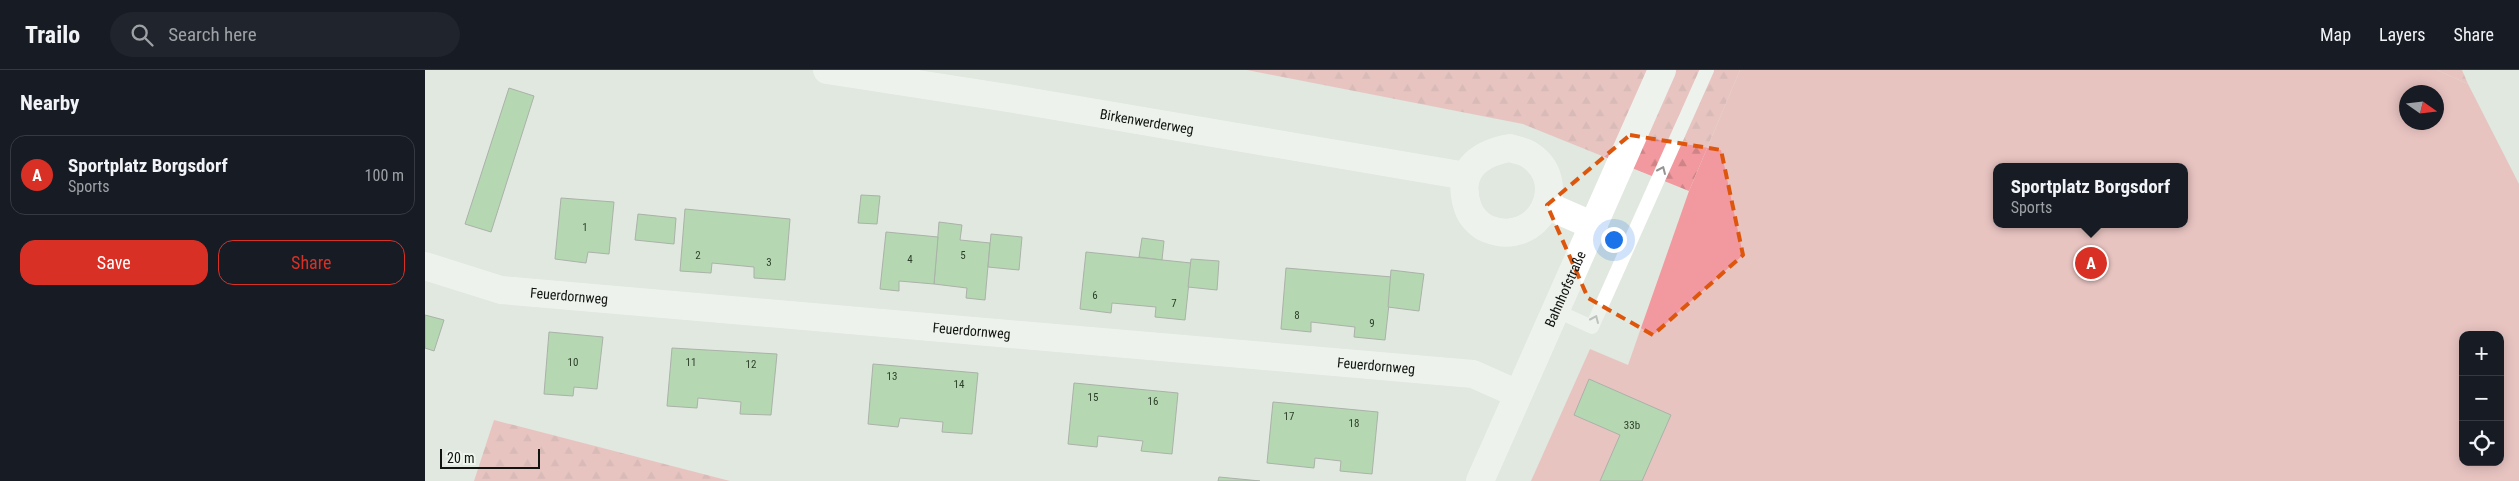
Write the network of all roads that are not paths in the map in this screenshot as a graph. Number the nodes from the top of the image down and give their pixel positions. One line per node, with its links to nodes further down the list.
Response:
1 (827, 70): 4 (street, Birkenwerderweg)
2 (1662, 70): 6 (street, Bahnhofstraße)
3 (1707, 70): 8 (lane, one-way to 3)
4 (1466, 176): 5 (street); 5 (street)
5 (1551, 207): 6 (street)
6 (1594, 226): 8 (street, Bahnhofstraße)
7 (425, 266): 9 (street, Feuerdornweg)
8 (1555, 310): 9 (street, Bahnhofstraße)
9 (1518, 394): 10 (street, Bahnhofstraße)
10 (1480, 481)

